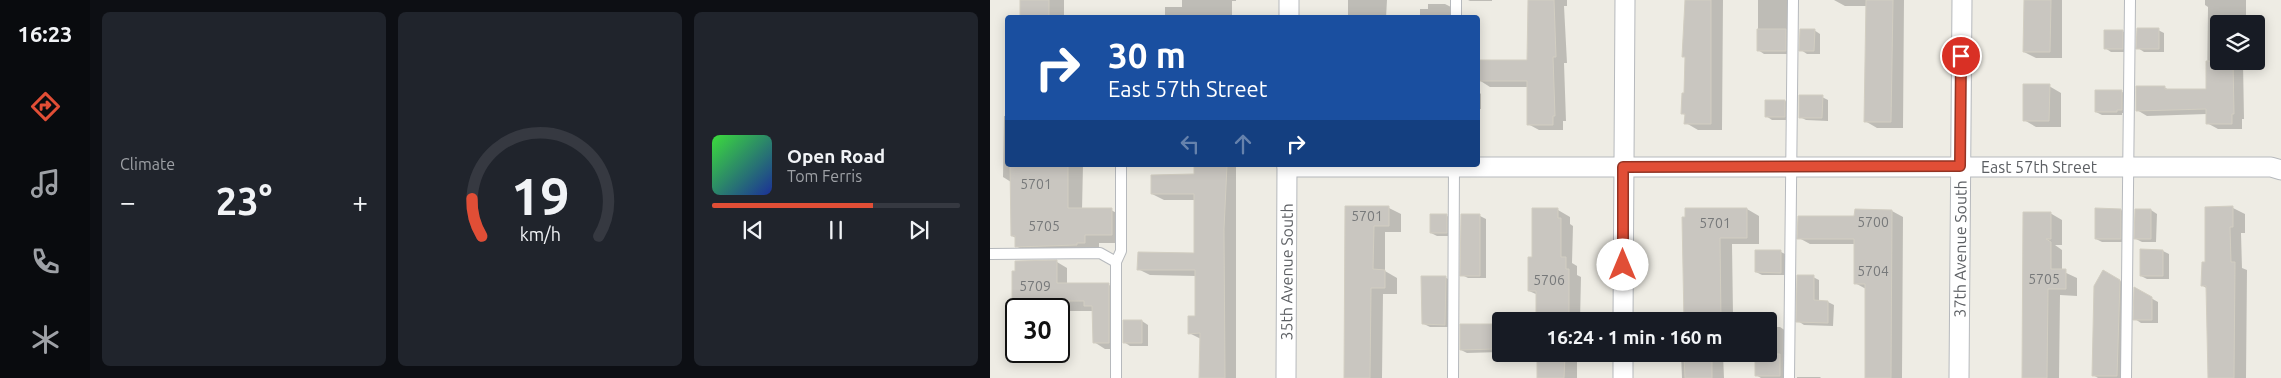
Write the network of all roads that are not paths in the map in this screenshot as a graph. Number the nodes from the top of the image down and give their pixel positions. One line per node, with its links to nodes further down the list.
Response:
1 (1289, 0): 7 (street)
2 (1456, 0): 8 (lane)
3 (1625, 0): 16 (street)
4 (1793, 0): 10 (lane)
5 (1962, 0): 11 (street, 37th Avenue South)
6 (2130, 0): 12 (lane)
7 (1289, 15)
8 (1456, 15)
9 (1480, 166): 16 (street, East 57th Street)
10 (1791, 166): 11 (street, East 57th Street); 16 (street, East 57th Street); 26 (lane)
11 (1960, 166): 12 (street, East 57th Street); 27 (street, 37th Avenue South)
12 (2128, 166): 17 (street, East 57th Street); 28 (lane)
13 (1120, 167): 19 (lane)
14 (1287, 167): 23 (street, 35th Avenue South)
15 (1454, 167): 24 (lane)
16 (1623, 167): 20 (street)
17 (2281, 170)
18 (990, 254): 19 (lane)
19 (1116, 262): 22 (lane)
20 (1623, 312)
21 (1623, 362): 25 (street)
22 (1116, 378)
23 (1286, 378)
24 (1453, 378)
25 (1622, 378)
26 (1789, 378)
27 (1959, 378)
28 (2126, 378)

